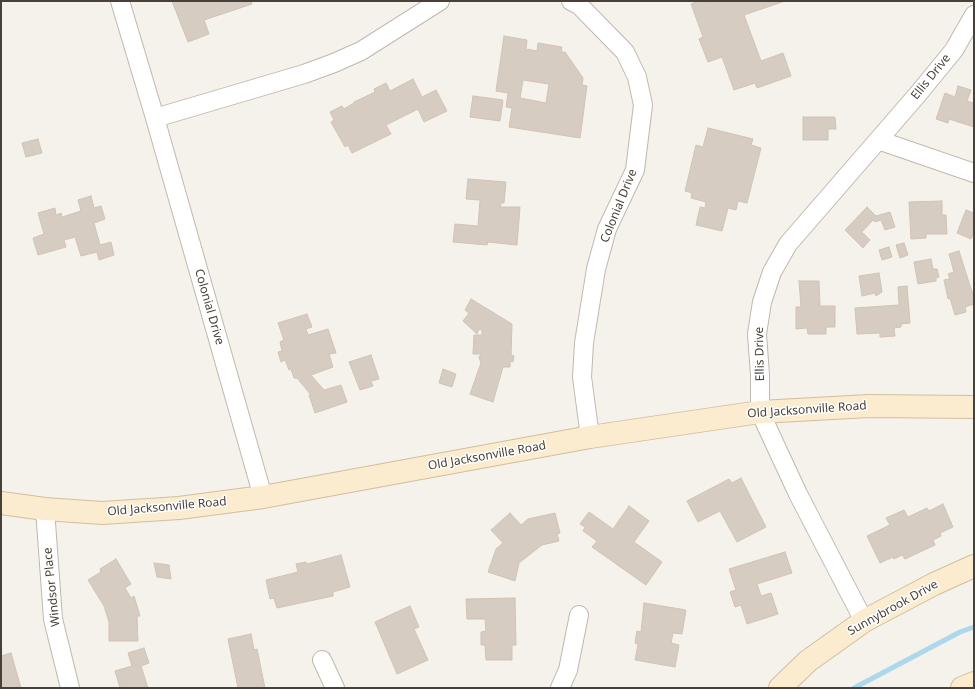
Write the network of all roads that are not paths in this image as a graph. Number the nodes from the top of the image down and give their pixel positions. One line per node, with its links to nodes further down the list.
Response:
1 (120, 1): 5 (street, Colonial Drive)
2 (440, 1): 5 (street)
3 (571, 1): 10 (street, Colonial Drive)
4 (974, 15): 6 (street, Ellis Drive)
5 (155, 118): 11 (street, Colonial Drive)
6 (878, 140): 7 (street); 9 (street, Ellis Drive)
7 (974, 173)
8 (974, 407): 9 (main road, Old Jacksonville Road)
9 (760, 412): 10 (main road, Old Jacksonville Road); 16 (street, Ellis Drive)
10 (590, 437): 11 (main road, Old Jacksonville Road)
11 (263, 497): 13 (main road, Old Jacksonville Road)
12 (1, 503): 13 (main road, Old Jacksonville Road)
13 (45, 510): 19 (street, Windsor Place)
14 (974, 566): 16 (main road, Sunnybrook Drive)
15 (579, 615): 21 (street)
16 (864, 621): 22 (main road, Sunnybrook Drive)
17 (322, 660): 20 (street)
18 (974, 683): 23 (main road)
19 (70, 688)
20 (335, 688)
21 (560, 688)
22 (780, 688)
23 (962, 688)

